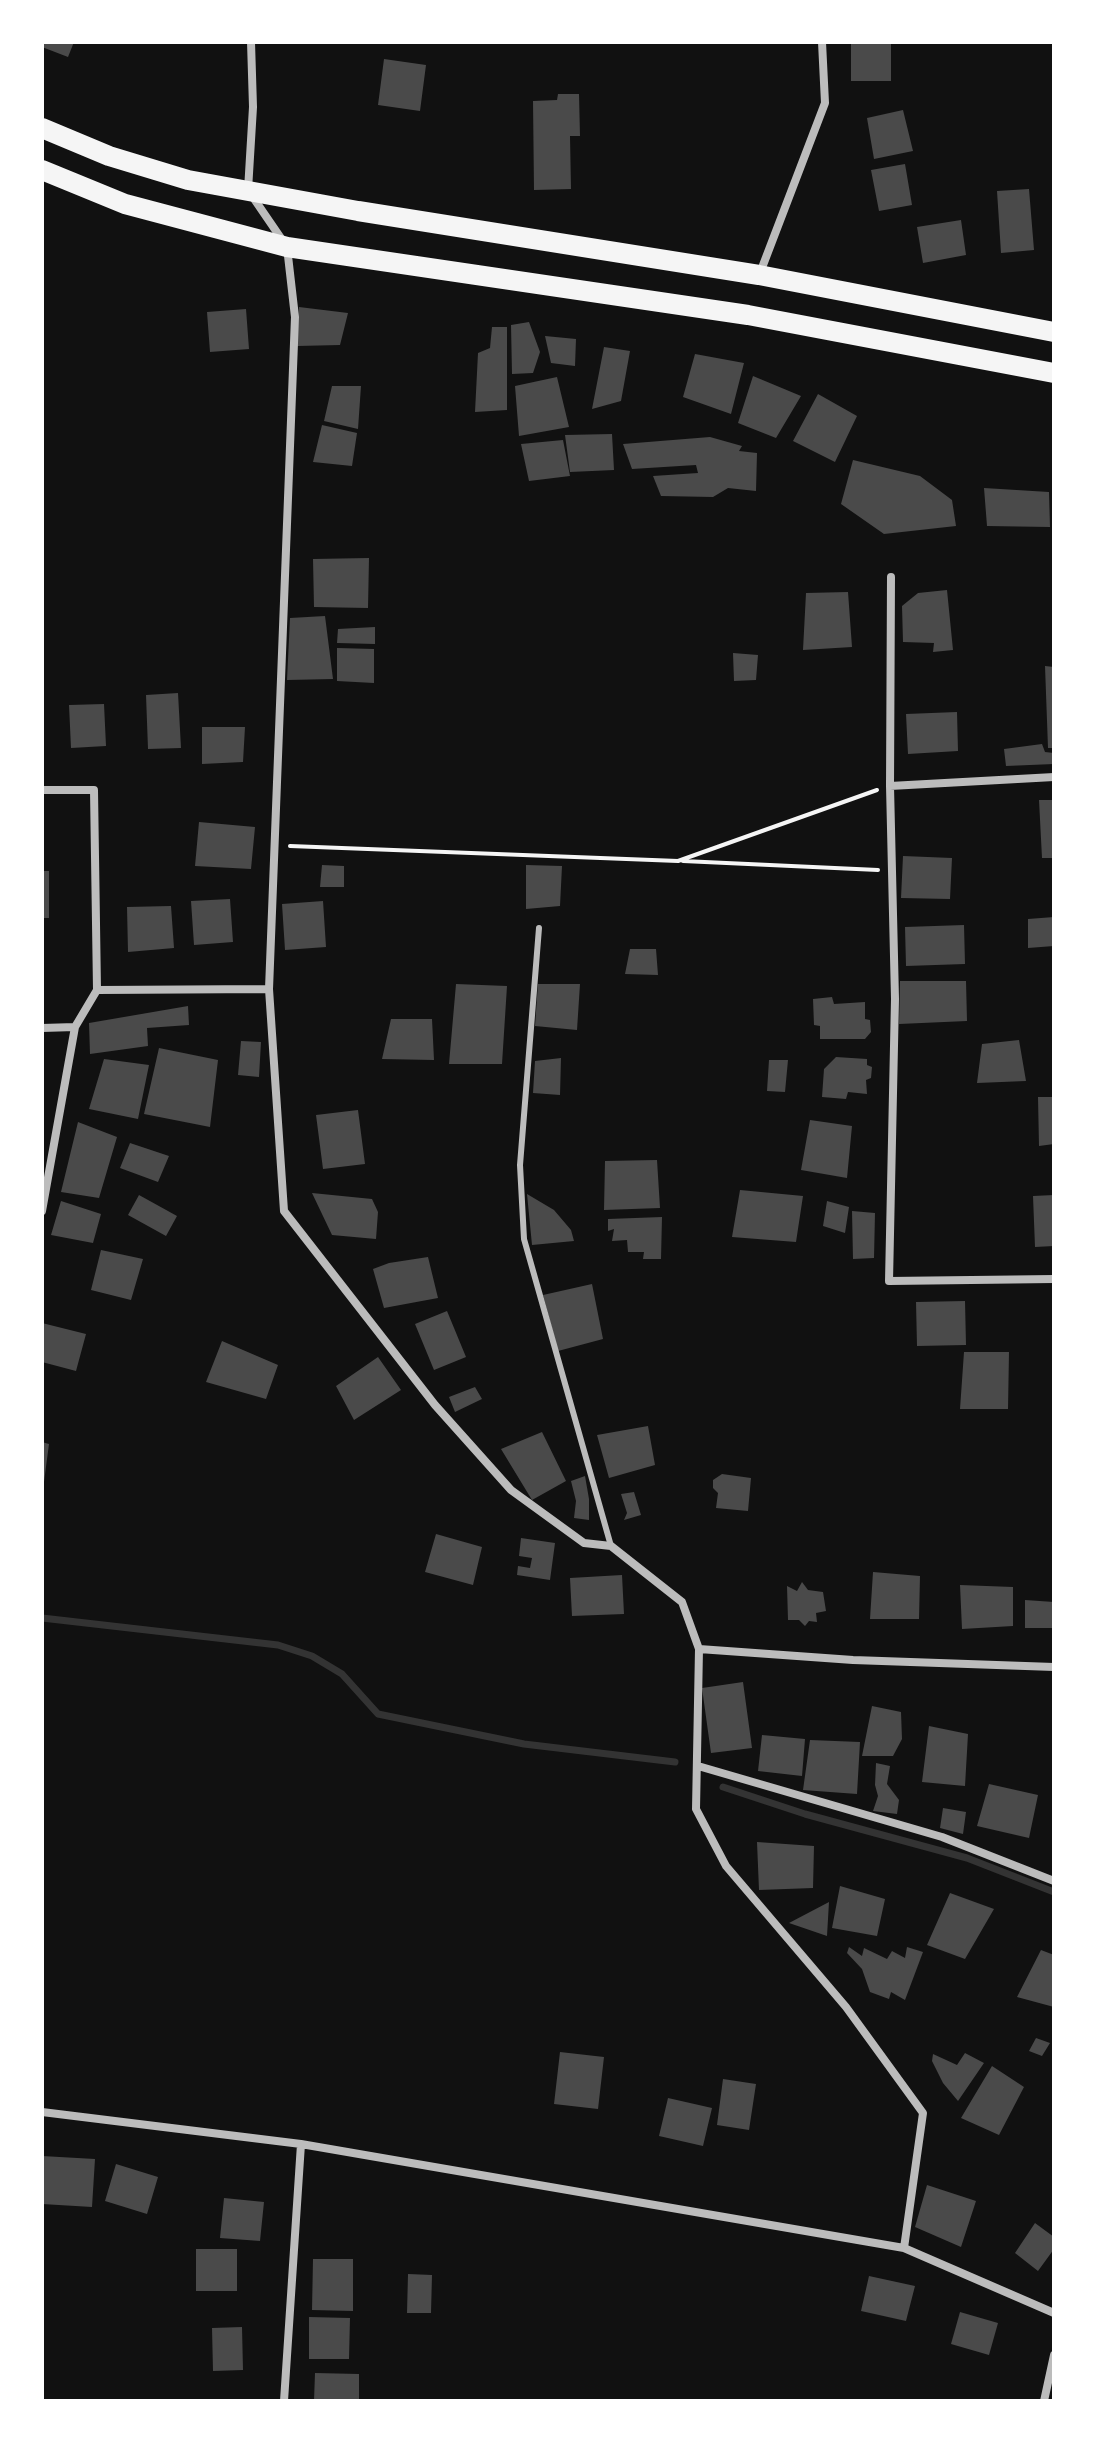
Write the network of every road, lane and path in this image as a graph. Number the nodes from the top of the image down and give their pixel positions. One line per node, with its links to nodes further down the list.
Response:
1 (251, 42): 5 (street)
2 (822, 42): 7 (street)
3 (42, 128): 5 (highway)
4 (42, 170): 6 (highway)
5 (248, 190): 6 (street); 7 (highway)
6 (287, 247): 9 (highway); 18 (street)
7 (759, 275): 8 (highway)
8 (1054, 332)
9 (1054, 373)
10 (891, 577): 12 (street)
11 (1054, 777): 12 (street)
12 (890, 786): 15 (path); 16 (street)
13 (42, 790): 19 (street)
14 (277, 845): 15 (path)
15 (678, 861): 16 (path)
16 (892, 871): 23 (street)
17 (539, 928): 24 (lane)
18 (269, 989): 19 (street); 24 (street)
19 (97, 990): 20 (street)
20 (75, 1027): 21 (street); 22 (street)
21 (42, 1028)
22 (42, 1211)
23 (1054, 1279)
24 (611, 1546): 25 (street)
25 (699, 1649): 26 (street); 27 (street)
26 (1054, 1667)
27 (698, 1766): 28 (street); 31 (street)
28 (1054, 1881)
29 (42, 2112): 30 (street)
30 (301, 2144): 31 (street); 34 (street)
31 (904, 2248): 32 (street)
32 (1054, 2313)
33 (1054, 2355): 35 (street)
34 (284, 2401)
35 (1044, 2401)

